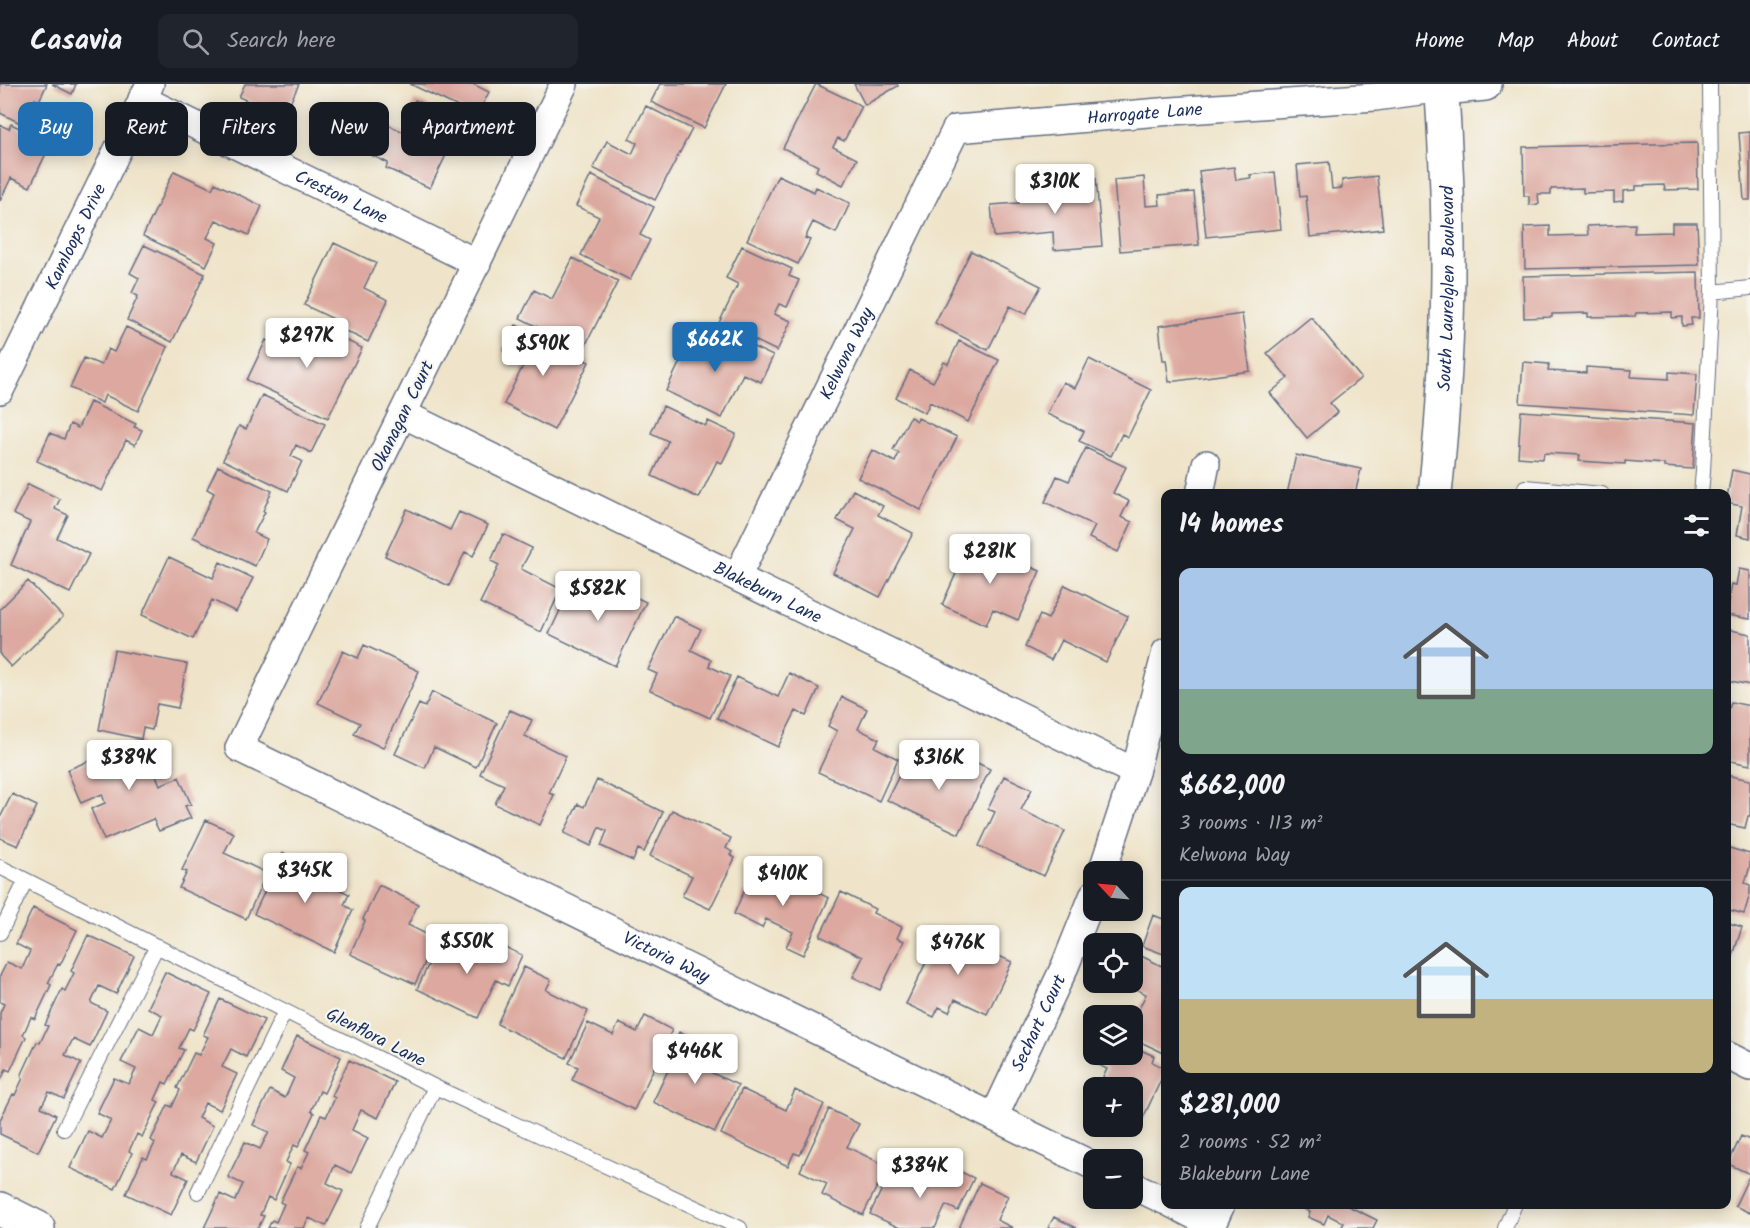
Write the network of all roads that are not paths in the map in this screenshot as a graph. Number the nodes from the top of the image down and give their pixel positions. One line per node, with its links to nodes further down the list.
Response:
1 (564, 84): 7 (street, Okanagan Court)
2 (1485, 84): 4 (street)
3 (1710, 84): 9 (lane)
4 (1441, 86): 6 (street, Harrogate Lane); 15 (street, South Laurelglen Boulevard)
5 (146, 92): 7 (street, Creston Lane); 10 (street, Kamloops Drive)
6 (956, 129): 18 (street, Kelwona Way)
7 (477, 263): 11 (street, Okanagan Court)
8 (1750, 288): 9 (lane)
9 (1712, 292): 17 (lane)
10 (0, 390)
11 (402, 414): 18 (street, Blakeburn Lane); 20 (street, Okanagan Court)
12 (1206, 464): 14 (street)
13 (1525, 486): 16 (lane)
14 (1201, 489)
15 (1436, 489)
16 (1554, 489)
17 (1701, 489)
18 (737, 577): 21 (street, Blakeburn Lane)
19 (1161, 671): 21 (street)
20 (239, 748): 32 (street, Victoria Way)
21 (1135, 772): 22 (street)
22 (1106, 861)
23 (0, 867): 24 (lane, Glenflora Lane)
24 (26, 880): 26 (lane); 27 (lane, Glenflora Lane)
25 (1083, 921): 32 (street, Sechart Court)
26 (0, 933)
27 (157, 946): 28 (lane, Glenflora Lane); 33 (lane)
28 (285, 1011): 31 (lane, Glenflora Lane); 36 (lane)
29 (1731, 1058): 30 (street)
30 (1750, 1067)
31 (435, 1087): 43 (lane); 44 (lane, Glenflora Lane)
32 (994, 1117): 34 (street, Victoria Way)
33 (64, 1129)
34 (1083, 1161)
35 (1143, 1190): 37 (street)
36 (198, 1192)
37 (1161, 1200)
38 (0, 1209): 42 (street)
39 (1186, 1209): 41 (street)
40 (1513, 1209): 45 (lane)
41 (1211, 1218)
42 (38, 1228)
43 (368, 1228)
44 (740, 1228)
45 (1505, 1228)

